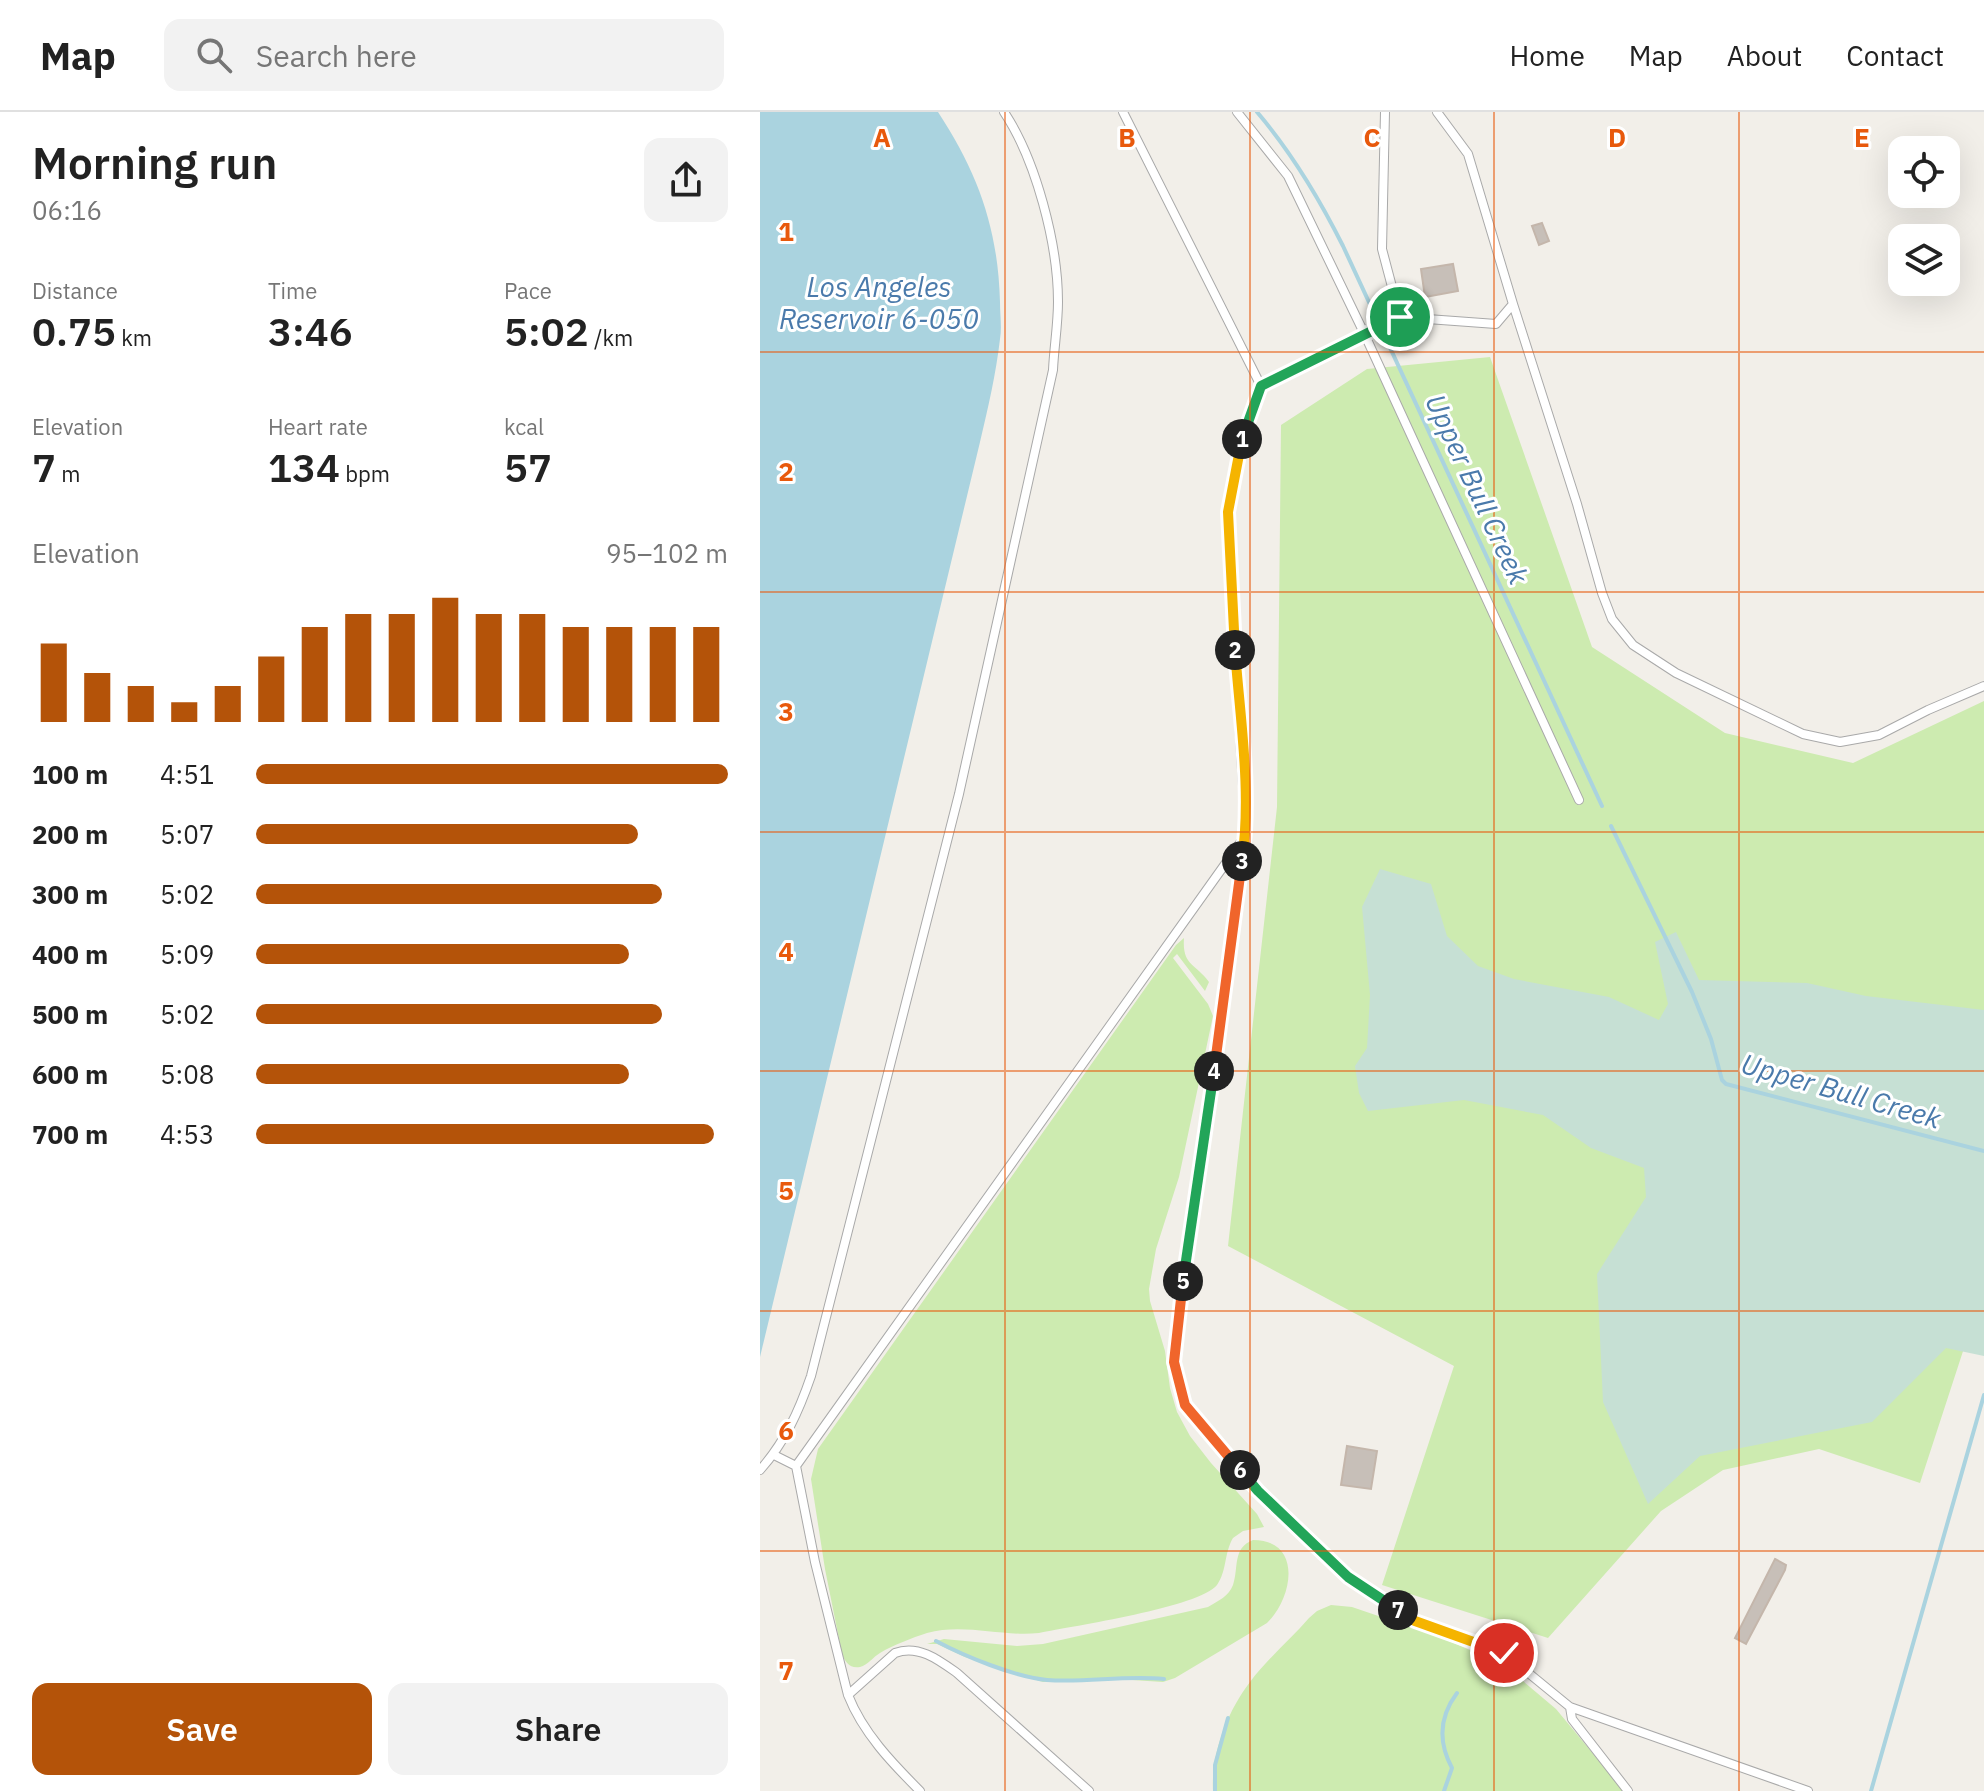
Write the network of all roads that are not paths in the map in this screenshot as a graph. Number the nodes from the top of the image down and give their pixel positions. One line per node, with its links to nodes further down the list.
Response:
1 (1004, 112): 13 (lane)
2 (1123, 112): 9 (lane)
3 (1237, 112): 8 (lane)
4 (1385, 112): 7 (lane)
5 (1437, 112): 6 (lane)
6 (1513, 304): 7 (lane); 10 (lane)
7 (1400, 317): 8 (lane)
8 (1368, 332): 9 (lane); 11 (lane)
9 (1261, 386): 12 (lane)
10 (1984, 686)
11 (1579, 800)
12 (1246, 835): 14 (lane); 17 (lane)
13 (774, 1455): 14 (lane); 15 (lane)
14 (796, 1466): 16 (lane)
15 (760, 1470)
16 (848, 1695): 18 (lane); 19 (lane)
17 (1570, 1707): 20 (lane); 21 (lane)
18 (920, 1791)
19 (1089, 1791)
20 (1628, 1791)
21 (1808, 1791)

